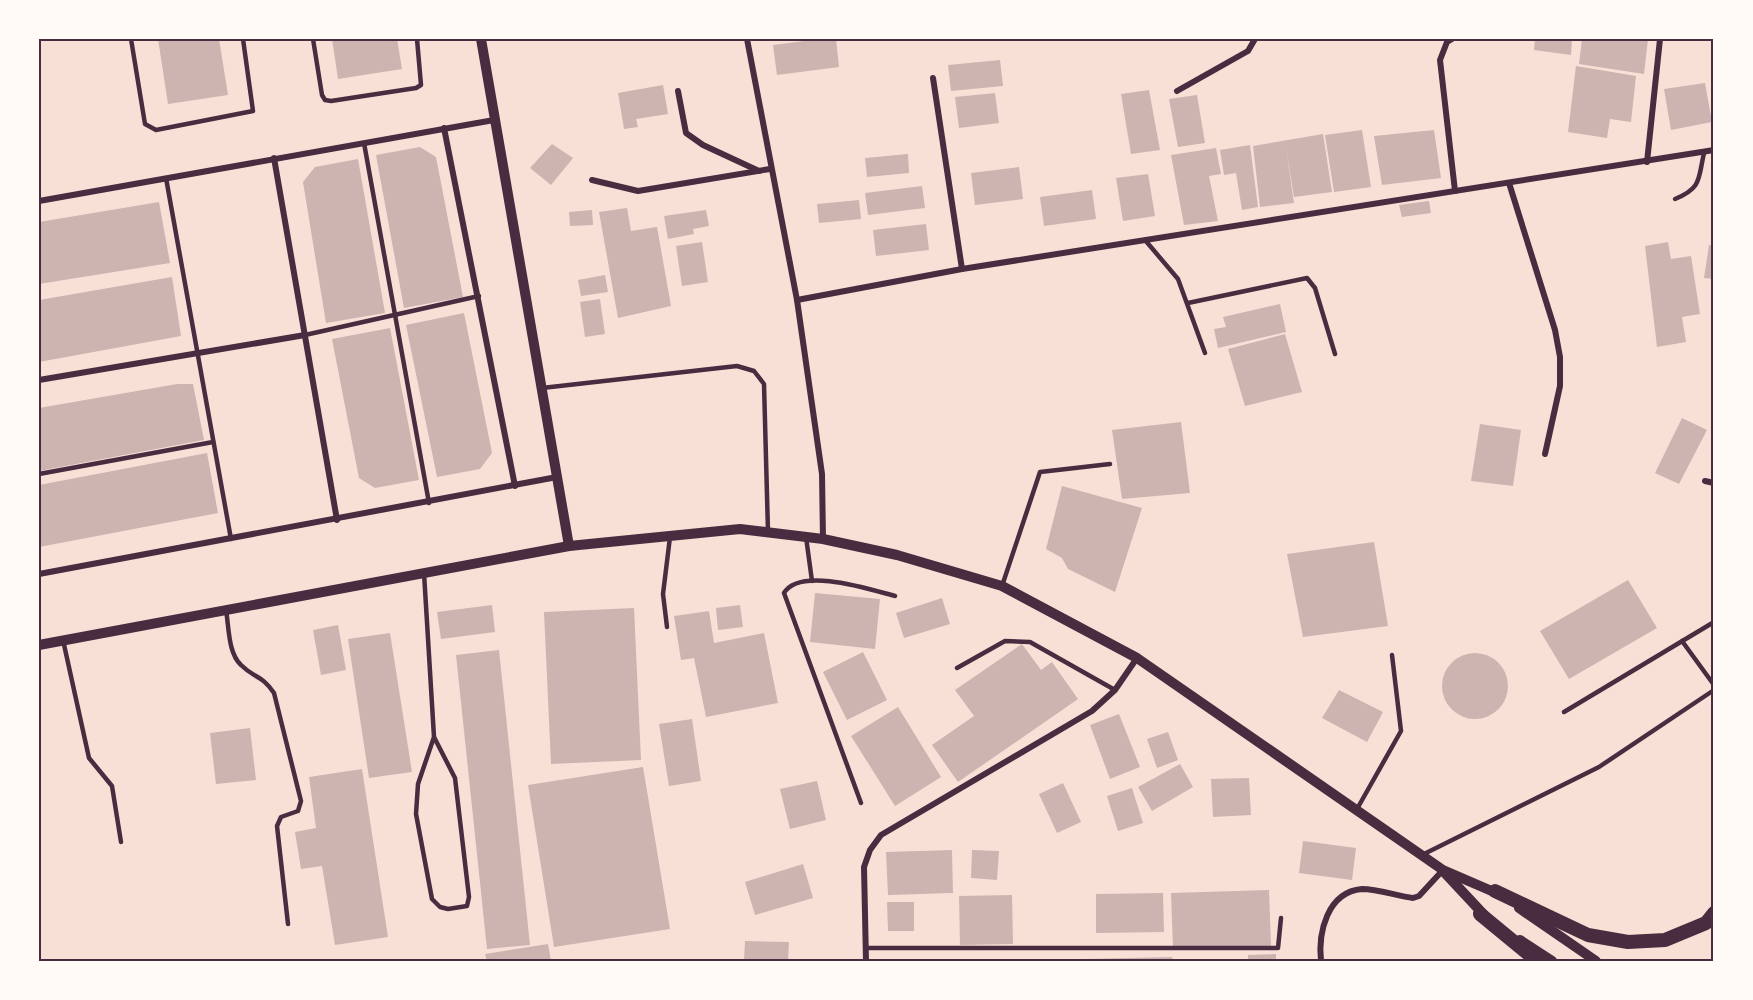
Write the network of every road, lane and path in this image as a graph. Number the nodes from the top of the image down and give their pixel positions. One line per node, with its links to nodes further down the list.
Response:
1 (130, 39): 2 (lane)
2 (243, 39)
3 (313, 39): 4 (lane)
4 (417, 39)
5 (481, 39): 13 (street)
6 (747, 39): 20 (street)
7 (1255, 39): 12 (street)
8 (1452, 39): 25 (street)
9 (1660, 39): 19 (street)
10 (933, 78): 29 (street)
11 (678, 91): 21 (street)
12 (1177, 91)
13 (494, 120): 14 (street); 39 (street)
14 (444, 128): 15 (street); 30 (street)
15 (364, 143): 18 (street); 33 (lane)
16 (1714, 150): 17 (street)
17 (1704, 153): 19 (street); 26 (lane)
18 (274, 158): 22 (street); 34 (street)
19 (1647, 162): 24 (street)
20 (770, 169): 21 (street); 31 (street)
21 (760, 171): 23 (street)
22 (166, 178): 27 (street); 35 (lane)
23 (592, 180)
24 (1509, 183): 25 (street); 41 (street)
25 (1455, 191): 28 (street)
26 (1675, 199)
27 (39, 201)
28 (1145, 240): 29 (street); 32 (lane)
29 (962, 269): 31 (street)
30 (479, 296): 33 (lane); 47 (street)
31 (797, 300): 54 (street)
32 (1188, 303): 36 (lane); 37 (lane)
33 (395, 314): 34 (lane); 48 (lane)
34 (305, 335): 35 (street); 49 (street)
35 (197, 353): 38 (street); 40 (lane)
36 (1205, 353)
37 (1335, 354)
38 (39, 380)
39 (542, 388): 44 (street); 50 (lane)
40 (213, 442): 43 (lane); 53 (lane)
41 (1545, 454)
42 (1110, 464): 59 (lane)
43 (39, 474)
44 (558, 477): 47 (street); 55 (street)
45 (1705, 481): 46 (street)
46 (1714, 483)
47 (515, 486): 48 (street)
48 (429, 503): 49 (street)
49 (337, 520): 53 (street)
50 (768, 532): 51 (street); 52 (street)
51 (670, 534): 55 (street); 63 (lane)
52 (806, 537): 54 (street); 58 (lane)
53 (231, 539): 57 (street)
54 (822, 539): 59 (street)
55 (569, 546): 56 (street)
56 (424, 573): 61 (street); 74 (lane)
57 (39, 574)
58 (812, 581): 60 (lane); 75 (lane)
59 (1002, 586): 68 (street)
60 (895, 596)
61 (226, 610): 64 (street); 84 (lane)
62 (1714, 622): 65 (lane)
63 (667, 627)
64 (63, 640): 66 (street); 77 (lane)
65 (1682, 641): 70 (lane); 73 (lane)
66 (39, 645)
67 (1392, 654): 76 (lane)
68 (1137, 658): 71 (street); 76 (street)
69 (957, 668): 71 (lane)
70 (1714, 685)
71 (1115, 690): 85 (street)
72 (1714, 690): 78 (lane)
73 (1564, 712)
74 (434, 737): 74 (lane)
75 (861, 803)
76 (1357, 809): 78 (street)
77 (121, 842)
78 (1421, 856): 79 (street)
79 (1443, 870): 80 (street); 82 (street); 87 (street)
80 (1496, 891): 81 (main road); 90 (street)
81 (1714, 913)
82 (1480, 914): 88 (main road); 89 (street)
83 (1281, 918): 85 (lane)
84 (288, 924)
85 (866, 948): 86 (street)
86 (866, 961)
87 (1321, 961)
88 (1537, 961)
89 (1552, 961)
90 (1596, 961)

